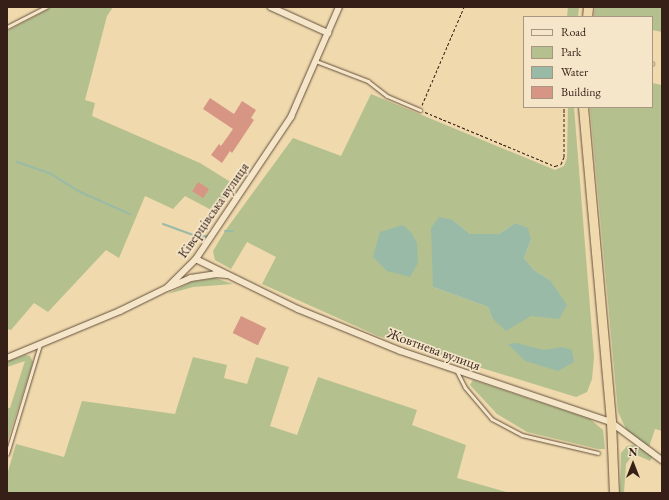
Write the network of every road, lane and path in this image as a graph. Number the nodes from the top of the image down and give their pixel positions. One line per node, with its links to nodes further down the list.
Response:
1 (46, 7): 5 (lane)
2 (272, 7): 6 (street)
3 (339, 7): 6 (street, Ківерцівська вулиця)
4 (464, 7): 10 (path)
5 (7, 27)
6 (328, 33): 7 (street, Ківерцівська вулиця)
7 (316, 61): 10 (lane); 11 (street, Ківерцівська вулиця)
8 (564, 108): 10 (path)
9 (583, 108): 17 (highway)
10 (420, 110)
11 (196, 259): 12 (street, Жовтнева вулиця); 13 (street, Ківерцівська вулиця)
12 (231, 275): 13 (street); 16 (street, Жовтнева вулиця)
13 (167, 288): 14 (street, Ківерцівська вулиця)
14 (40, 345): 15 (street, Ківерцівська вулиця); 19 (lane)
15 (7, 358)
16 (457, 371): 17 (street, Жовтнева вулиця); 18 (lane)
17 (611, 422): 20 (street, Жовтнева вулиця); 21 (highway)
18 (598, 453)
19 (7, 454)
20 (662, 460)
21 (614, 493)

